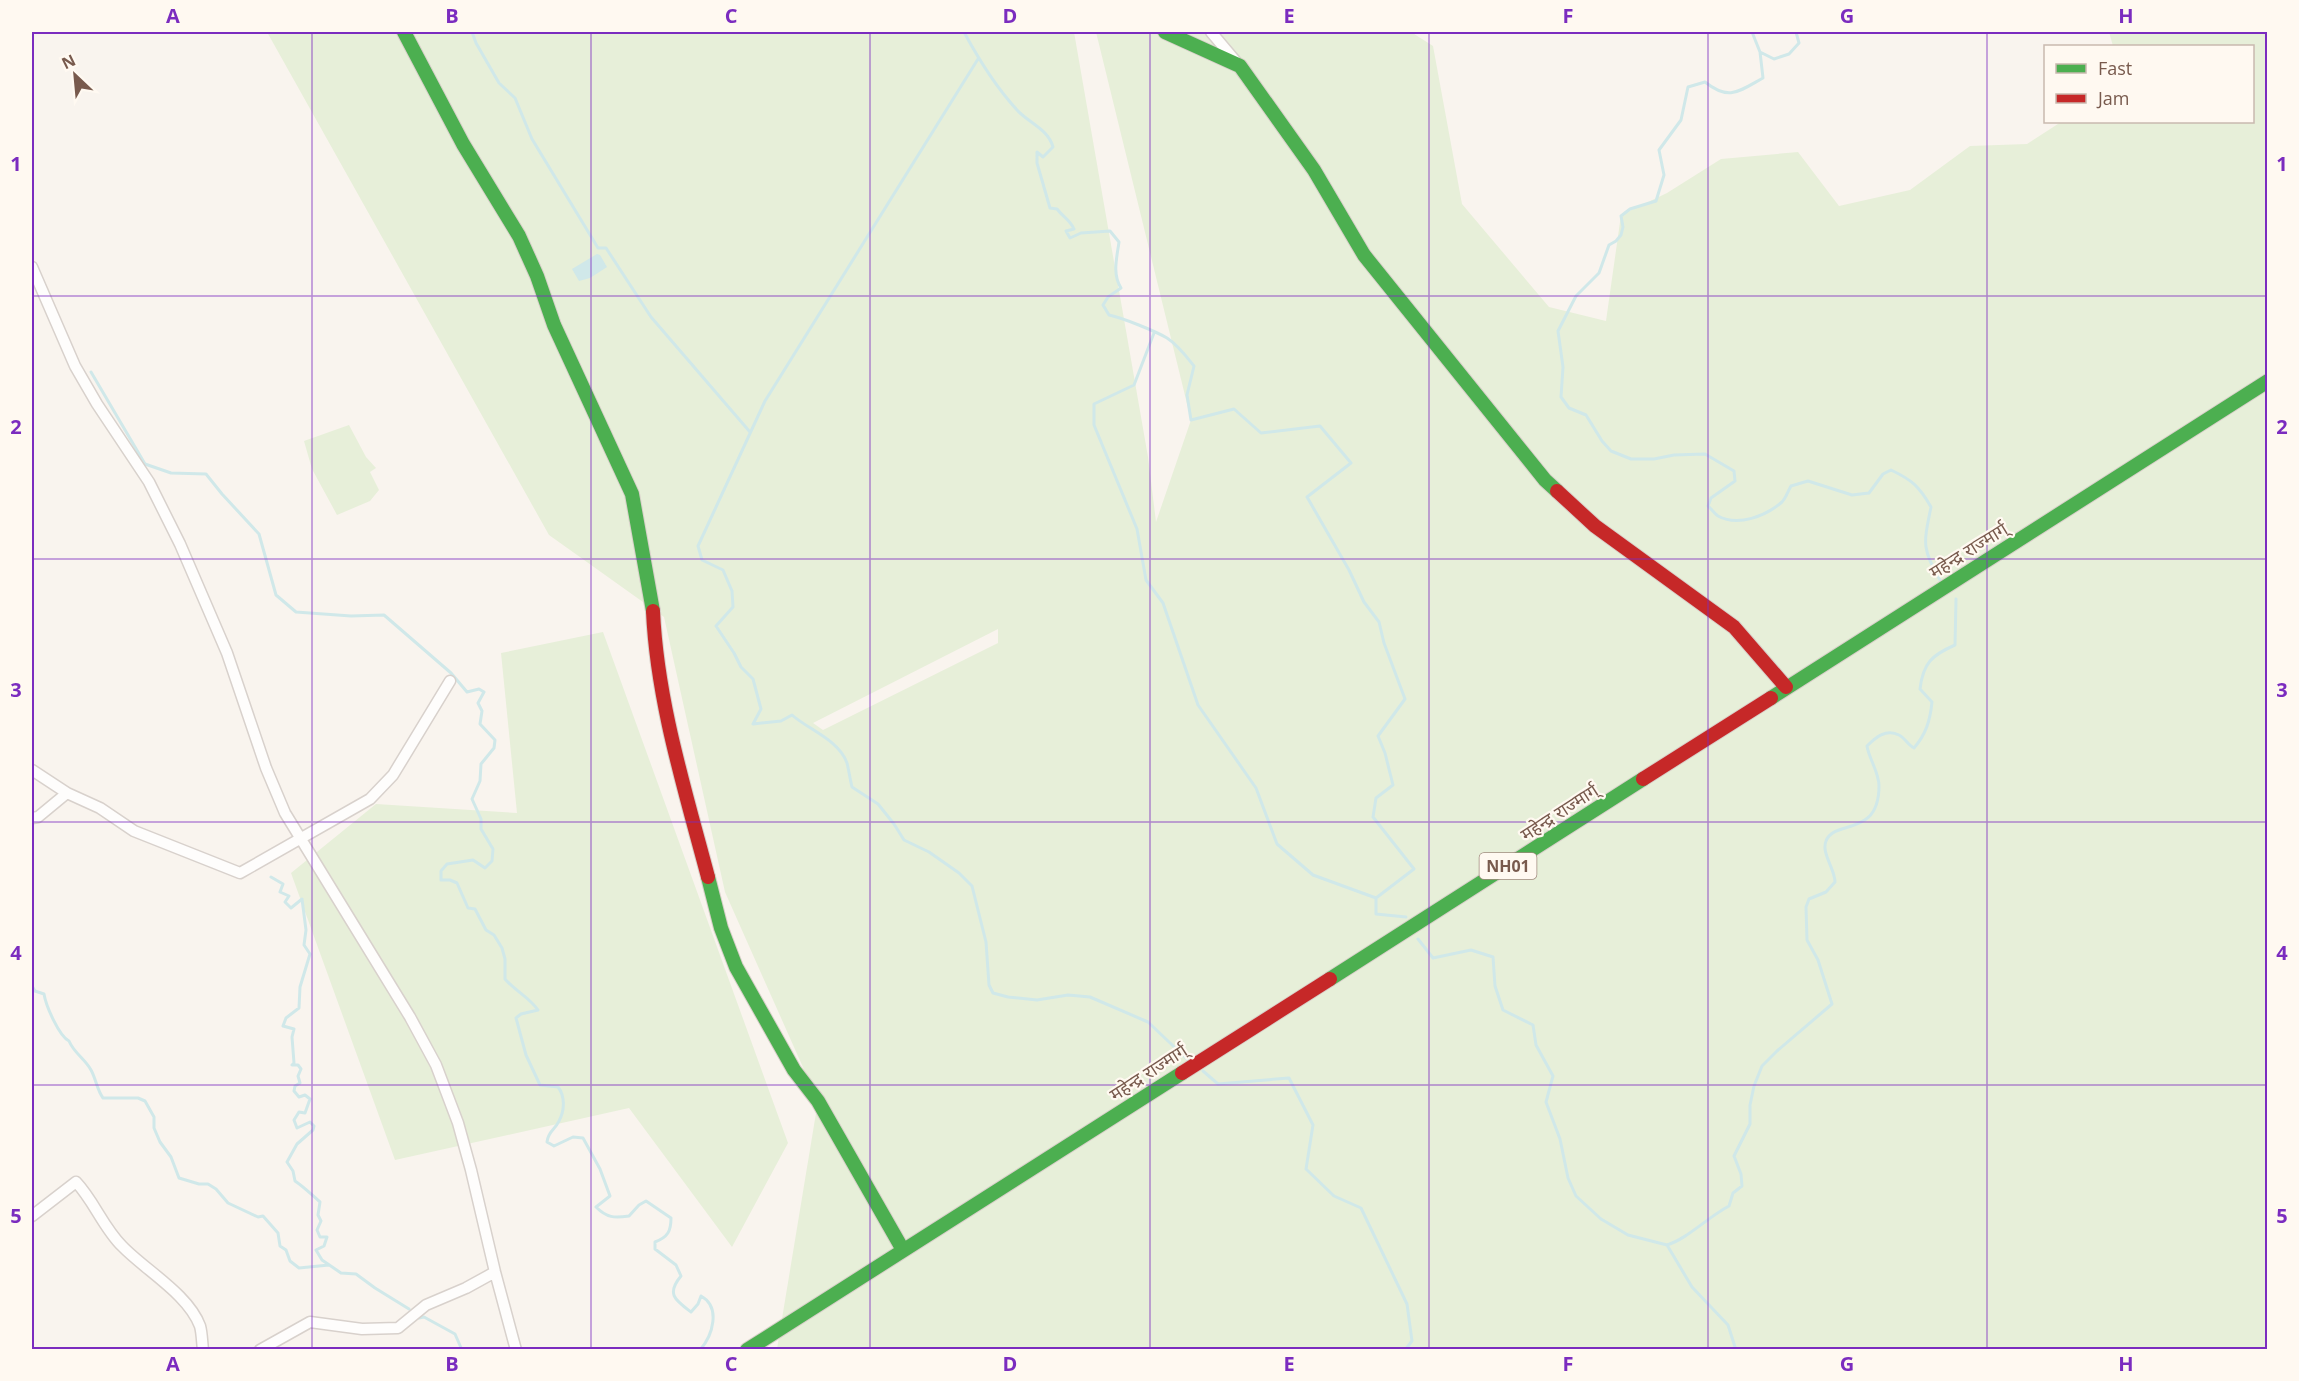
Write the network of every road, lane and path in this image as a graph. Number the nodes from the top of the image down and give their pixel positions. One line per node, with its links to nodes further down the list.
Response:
1 (404, 32): 14 (main road)
2 (1165, 32): 4 (main road)
3 (1210, 32): 4 (street)
4 (1240, 66): 8 (main road)
5 (32, 267): 12 (street)
6 (2268, 381): 8 (main road, महेन्द्र राज्मार्ग् / NH01)
7 (450, 681): 12 (street)
8 (1786, 687): 14 (main road, महेन्द्र राज्मार्ग् / NH01)
9 (32, 770): 10 (street)
10 (67, 793): 11 (street); 12 (street)
11 (32, 818)
12 (299, 839): 15 (street)
13 (32, 1216): 16 (street)
14 (903, 1250): 19 (main road, महेन्द्र राज्मार्ग् / NH01)
15 (495, 1272): 17 (street); 18 (street)
16 (203, 1350)
17 (260, 1350)
18 (516, 1350)
19 (747, 1350)

